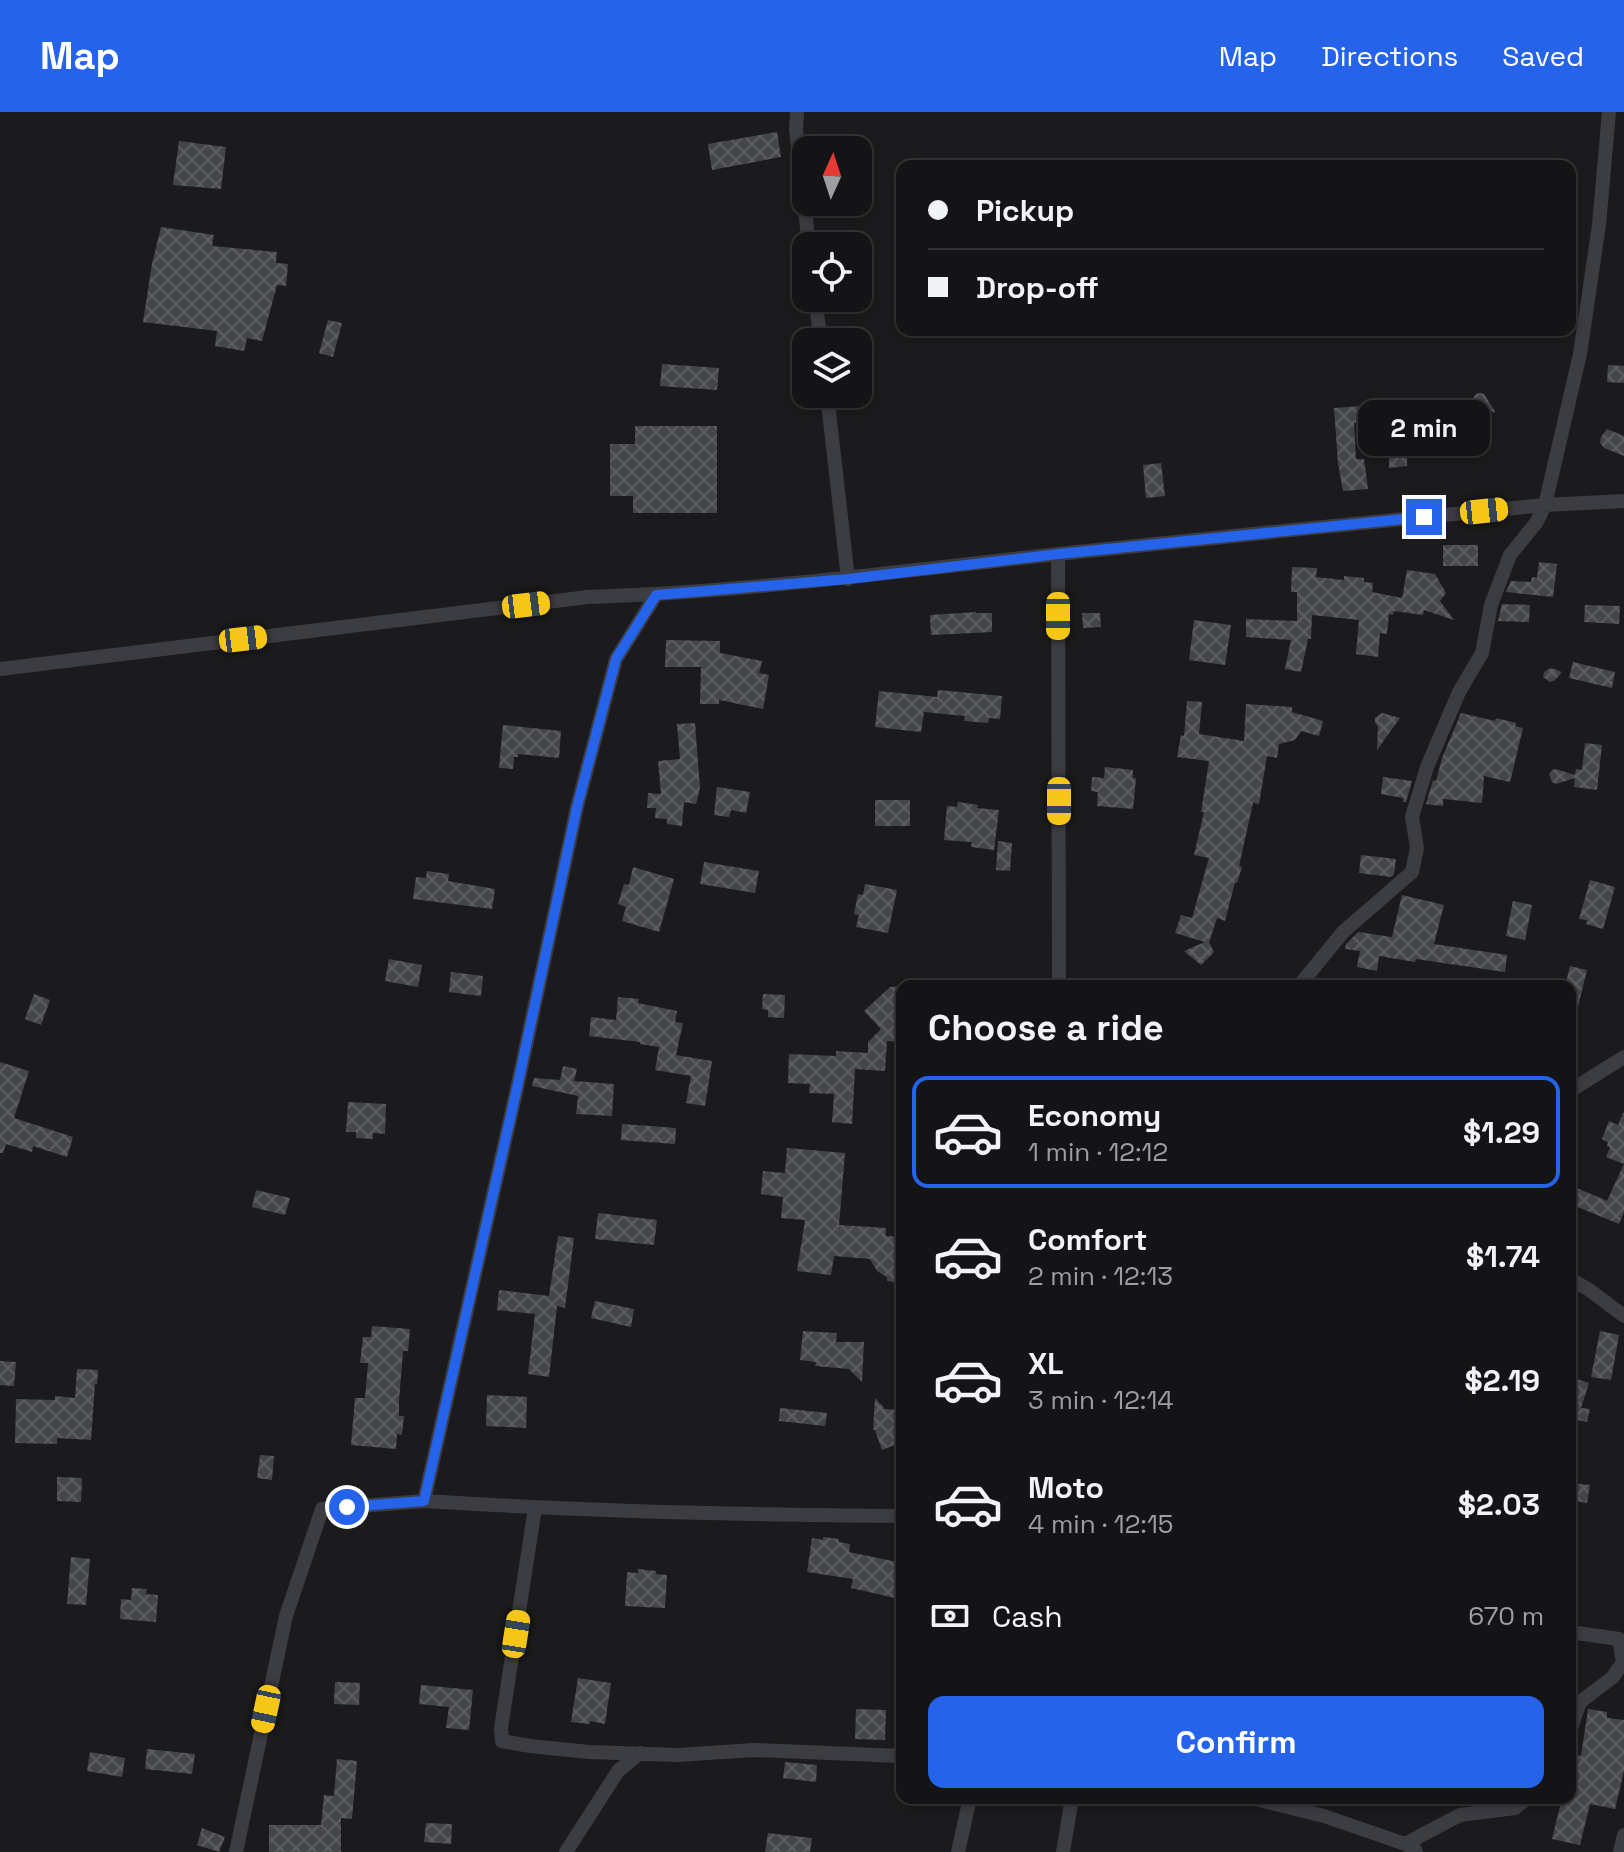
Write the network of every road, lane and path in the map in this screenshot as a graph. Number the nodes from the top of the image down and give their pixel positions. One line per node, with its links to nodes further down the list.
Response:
1 (797, 112): 3 (street)
2 (1609, 112): 6 (street)
3 (807, 232)
4 (829, 408): 8 (street)
5 (1624, 501): 6 (street)
6 (1545, 505): 7 (street); 12 (street)
7 (1058, 554): 8 (street); 11 (street)
8 (848, 579): 9 (street)
9 (656, 595): 10 (street); 17 (street)
10 (0, 669)
11 (1059, 980)
12 (1304, 980)
13 (1624, 1057): 14 (street)
14 (1576, 1087)
15 (1576, 1282): 16 (street)
16 (1624, 1316)
17 (424, 1501): 18 (street); 32 (street)
18 (535, 1508): 19 (street); 24 (street)
19 (896, 1516)
20 (1576, 1633): 21 (street)
21 (1623, 1660): 22 (street); 23 (street)
22 (1624, 1681)
23 (1576, 1714)
24 (640, 1753): 25 (street); 33 (street)
25 (896, 1756)
26 (969, 1804): 34 (street)
27 (1071, 1804): 35 (street)
28 (1276, 1804): 31 (street)
29 (1520, 1804): 31 (street)
30 (1624, 1835): 36 (street)
31 (1411, 1848)
32 (236, 1852)
33 (566, 1852)
34 (958, 1852)
35 (1063, 1852)
36 (1620, 1852)

